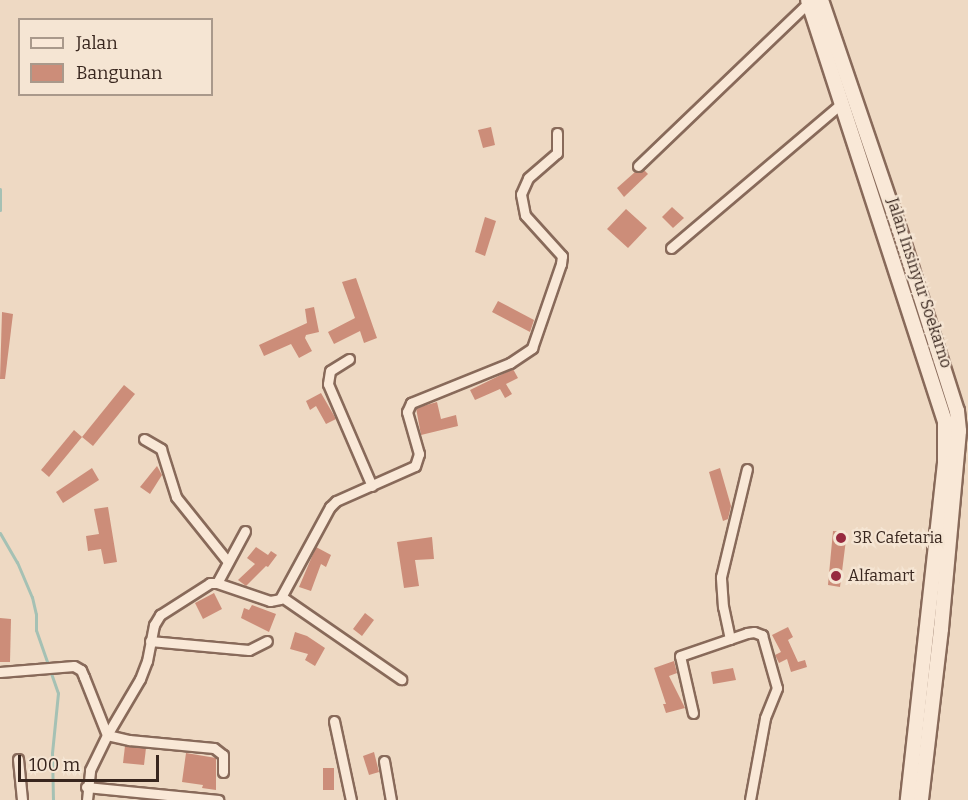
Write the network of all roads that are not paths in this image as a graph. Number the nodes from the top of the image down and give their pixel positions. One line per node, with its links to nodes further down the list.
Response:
1 (812, 1): 2 (main road, Jalan Insinyur Soekarno); 4 (street); 6 (main road, Jalan Insinyur Soekarno)
2 (842, 103): 5 (street); 7 (main road, Jalan Insinyur Soekarno)
3 (556, 134): 11 (street)
4 (638, 166)
5 (671, 248)
6 (912, 269): 7 (main road); 35 (main road, Jalan Insinyur Soekarno)
7 (897, 271): 34 (main road, Jalan Insinyur Soekarno)
8 (349, 359): 11 (street)
9 (144, 439): 13 (street)
10 (747, 469): 16 (street)
11 (372, 486): 15 (street)
12 (245, 531): 13 (street)
13 (228, 562): 14 (street)
14 (217, 582): 15 (street); 17 (street)
15 (282, 597): 20 (street)
16 (730, 639): 21 (street); 33 (street)
17 (150, 641): 18 (street); 23 (street)
18 (267, 641)
19 (0, 672): 23 (street)
20 (401, 679)
21 (693, 712)
22 (334, 721): 31 (street)
23 (107, 735): 26 (street); 27 (street)
24 (18, 759): 28 (street)
25 (384, 761): 32 (street)
26 (223, 772)
27 (86, 788): 29 (street); 30 (street)
28 (22, 800)
29 (87, 800)
30 (218, 800)
31 (351, 800)
32 (391, 800)
33 (750, 800)
34 (908, 800)
35 (921, 800)

